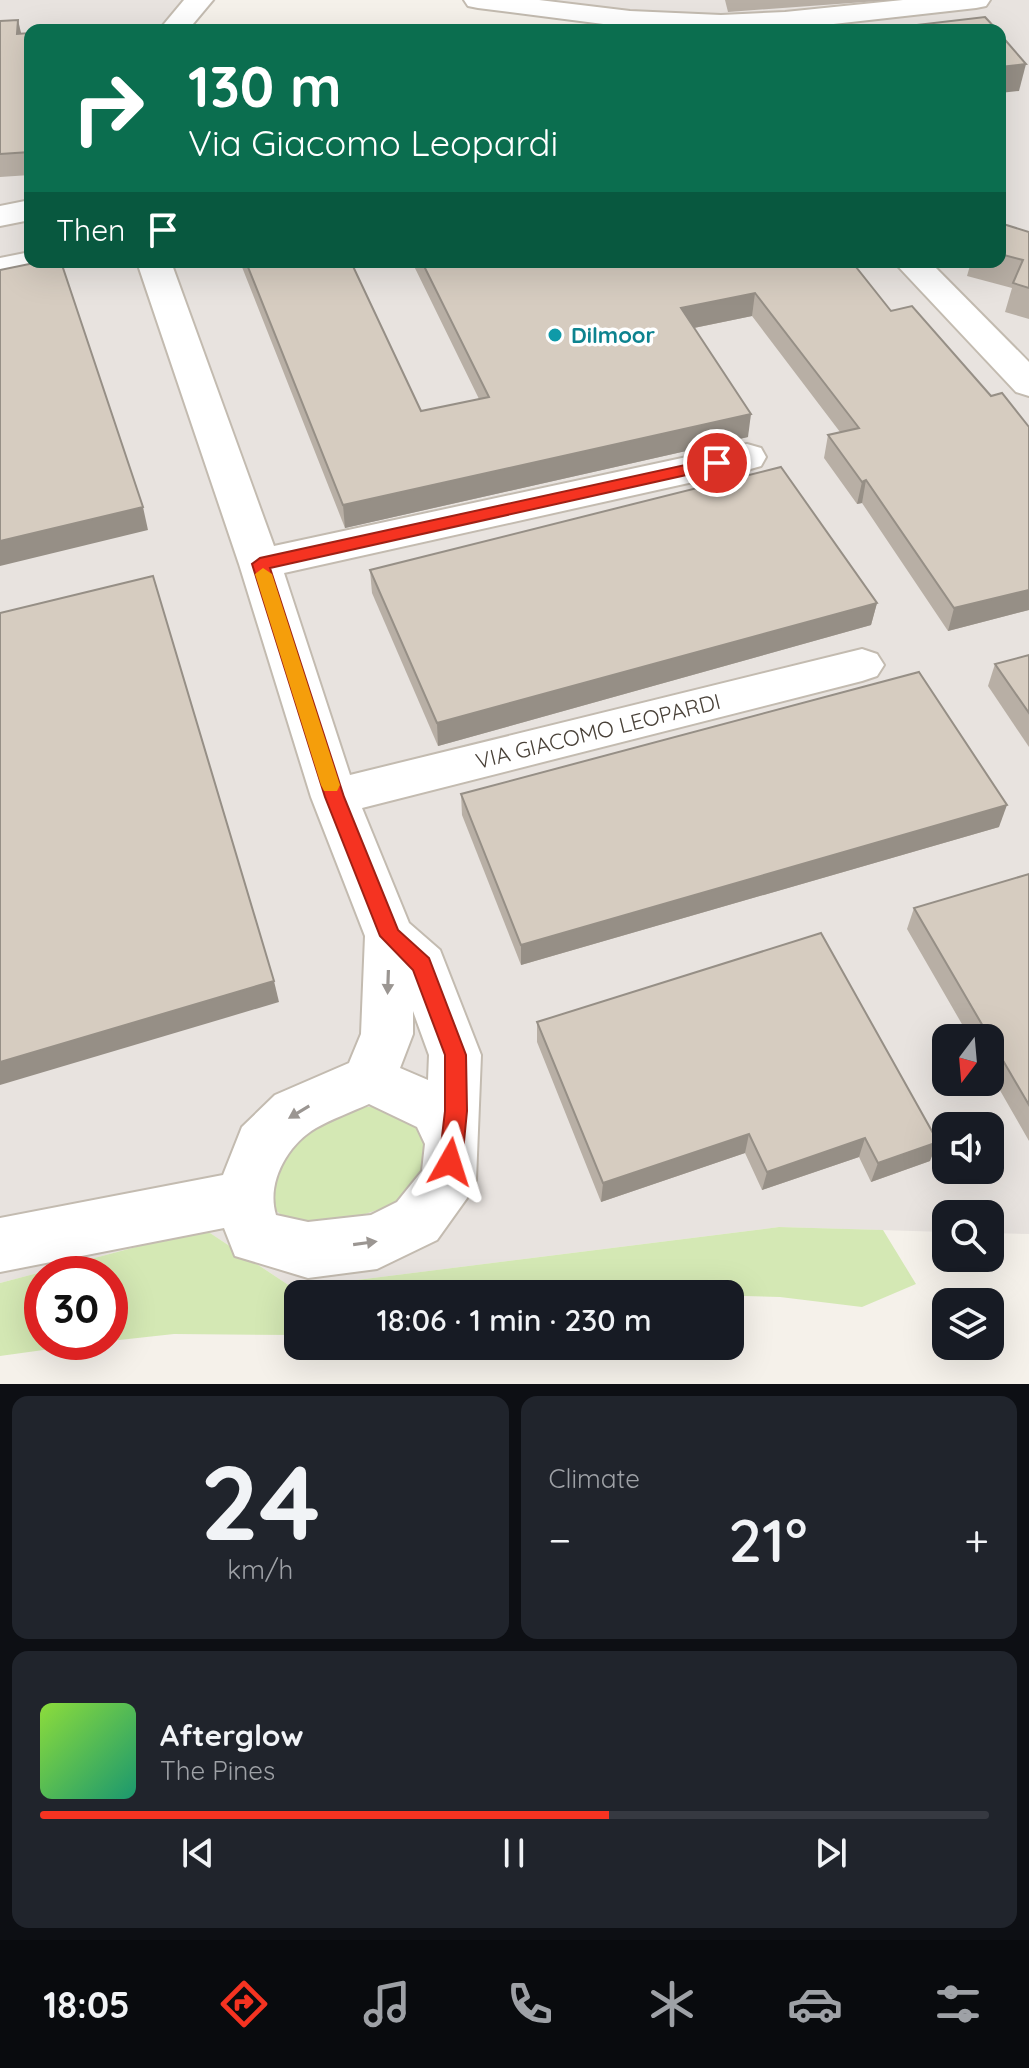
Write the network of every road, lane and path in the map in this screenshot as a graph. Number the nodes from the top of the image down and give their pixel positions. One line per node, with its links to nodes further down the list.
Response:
1 (199, 0): 4 (street)
2 (478, 0): 3 (street)
3 (976, 0)
4 (178, 24)
5 (24, 211): 6 (street)
6 (0, 216)
7 (24, 263): 8 (street)
8 (0, 268)
9 (156, 268): 13 (street)
10 (917, 268): 11 (street)
11 (1029, 384)
12 (747, 457): 13 (street)
13 (260, 564): 15 (street)
14 (862, 665): 15 (street, VIA GIACOMO LEOPARDI)
15 (334, 797): 16 (street)
16 (390, 936): 17 (street, one-way to 17); 18 (street)
17 (369, 1079): 18 (street); 19 (street, one-way to 19)
18 (452, 1143): 19 (street, one-way to 18)
19 (243, 1198): 20 (street)
20 (0, 1245)

